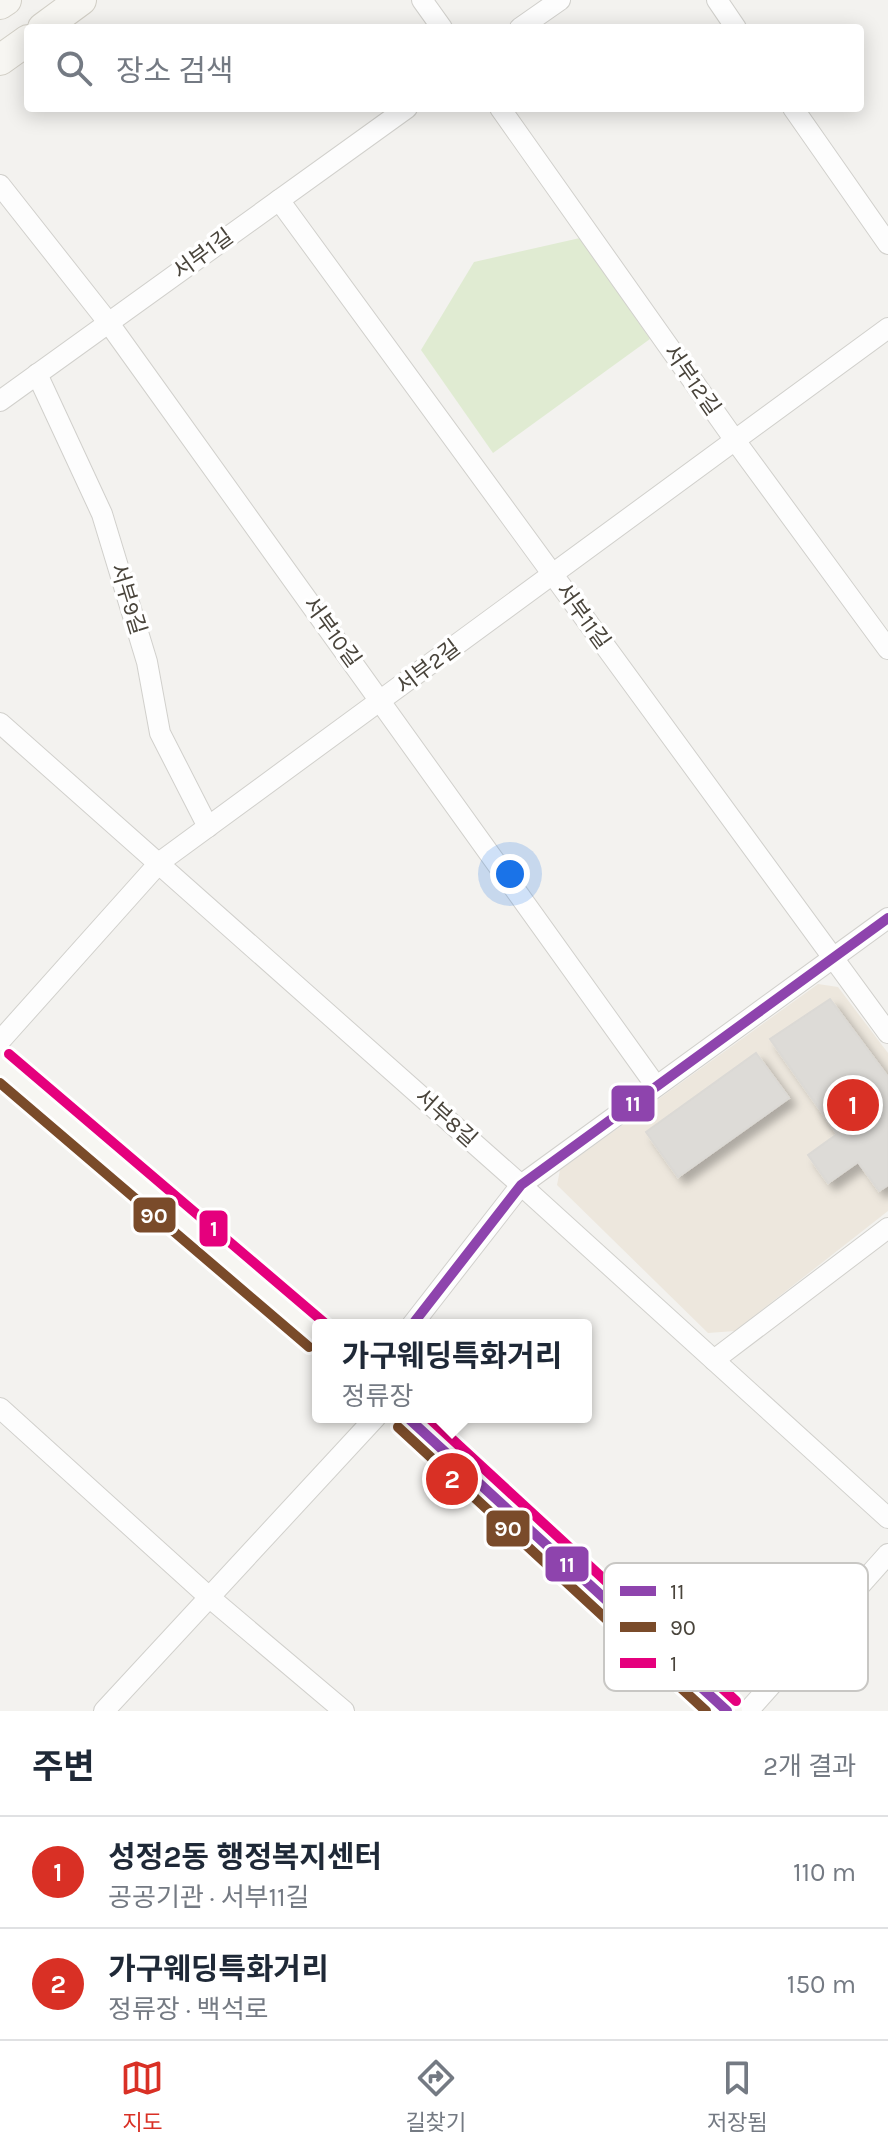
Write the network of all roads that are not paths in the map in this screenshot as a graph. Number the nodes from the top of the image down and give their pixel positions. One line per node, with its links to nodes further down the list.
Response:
1 (6, 0): 6 (main road)
2 (81, 0): 7 (main road)
3 (422, 0): 8 (street)
4 (560, 0): 9 (street)
5 (717, 0): 10 (street)
6 (0, 4)
7 (48, 24)
8 (439, 24)
9 (526, 24)
10 (733, 24)
11 (24, 43): 12 (main road)
12 (0, 60)
13 (401, 112): 17 (street, 서부1길)
14 (503, 112): 23 (street, 서부12길)
15 (796, 112): 18 (street)
16 (0, 185): 19 (street, 서부10길)
17 (279, 200): 19 (street, 서부1길); 24 (street, 서부11길)
18 (888, 244)
19 (108, 322): 21 (street, 서부1길); 26 (street, 서부10길)
20 (888, 328): 23 (street, 서부2길)
21 (37, 374): 22 (street, 서부1길); 28 (street, 서부9길)
22 (0, 401)
23 (734, 439): 24 (street, 서부2길); 25 (street, 서부12길)
24 (553, 574): 26 (street, 서부2길); 31 (street, 서부11길)
25 (888, 649)
26 (382, 701): 28 (street, 서부2길); 35 (street, 서부10길)
27 (0, 723): 29 (street, 서부8길)
28 (208, 827): 29 (street, 서부2길)
29 (160, 862): 33 (street, 서부2길); 36 (street, 서부8길)
30 (888, 918): 31 (street)
31 (832, 959): 32 (street, 서부11길); 35 (street)
32 (888, 1033)
33 (0, 1041)
34 (0, 1065): 39 (main road)
35 (656, 1086): 36 (street)
36 (521, 1185): 38 (street); 40 (street, 서부8길)
37 (888, 1228): 40 (street)
38 (417, 1319)
39 (312, 1331)
40 (714, 1360): 44 (street, 서부8길)
41 (0, 1408): 47 (street)
42 (370, 1423): 47 (street)
43 (414, 1423): 48 (main road)
44 (888, 1518)
45 (888, 1554): 46 (street)
46 (868, 1576)
47 (209, 1597): 51 (street); 52 (street)
48 (604, 1598)
49 (705, 1691): 53 (main road)
50 (766, 1691): 54 (street)
51 (104, 1711)
52 (344, 1711)
53 (727, 1711)
54 (748, 1711)

